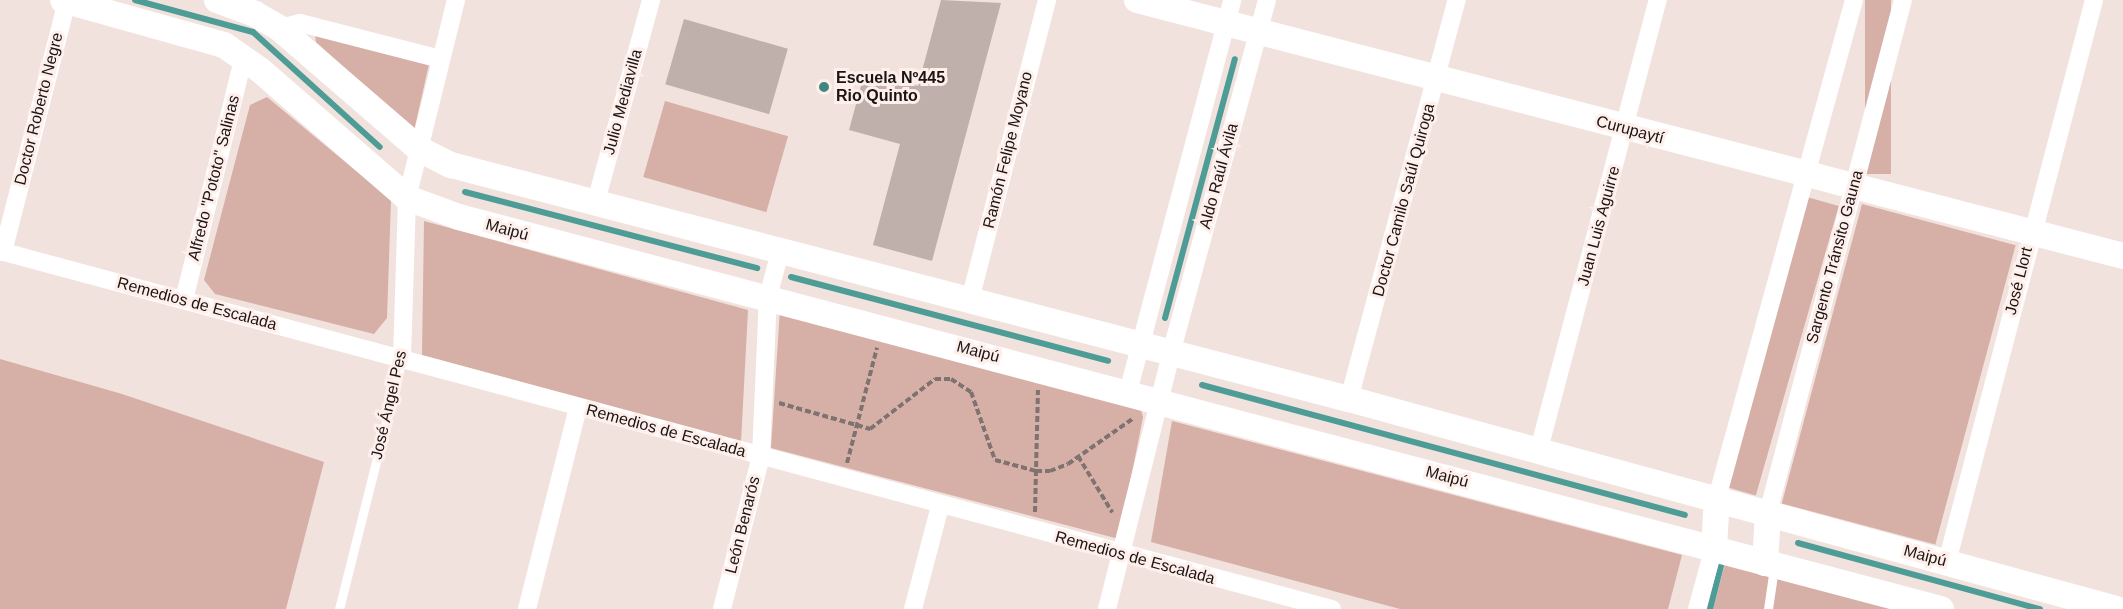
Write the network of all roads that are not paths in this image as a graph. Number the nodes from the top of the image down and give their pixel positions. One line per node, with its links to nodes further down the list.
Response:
1 (217, 0): 13 (street, Maipú)
2 (456, 0): 18 (street)
3 (651, 0): 25 (street, Julio Mediavilla)
4 (1047, 0): 32 (street, Ramón Felipe Moyano)
5 (1137, 0): 14 (street, Curupaytí)
6 (1267, 0): 16 (street, Aldo Raúl Ávila)
7 (1457, 0): 19 (street, Doctor Camilo Saúl Quiroga)
8 (1658, 0): 20 (street, Juan Luis Aguirre)
9 (1854, 0): 22 (street)
10 (1903, 0): 23 (street, Sargento Tránsito Gauna)
11 (2094, 0): 26 (street, José Llort)
12 (65, 1): 17 (street, Maipú); 27 (street, Doctor Roberto Negre)
13 (257, 7): 15 (street, Maipú)
14 (1229, 12): 16 (street, Curupaytí); 33 (street, Aldo Raúl Ávila)
15 (279, 28): 18 (street); 21 (street, Maipú)
16 (1258, 33): 19 (street, Curupaytí); 34 (street, Aldo Raúl Ávila)
17 (244, 56): 24 (street, Maipú); 31 (street, Alfredo "Pototo" Salinas)
18 (440, 60): 21 (street)
19 (1437, 79): 20 (street, Curupaytí); 36 (street, Doctor Camilo Saúl Quiroga)
20 (1625, 129): 22 (street, Curupaytí); 40 (street, Juan Luis Aguirre)
21 (419, 149): 24 (street, José Ángel Pes); 25 (street, Maipú)
22 (1806, 176): 23 (street, Curupaytí); 42 (street)
23 (1854, 188): 26 (street, Curupaytí); 44 (street, Sargento Tránsito Gauna)
24 (407, 198): 30 (street, Maipú); 35 (street, José Ángel Pes)
25 (595, 205): 28 (street, Maipú)
26 (2031, 233): 29 (street, Curupaytí); 47 (street, José Llort)
27 (1, 251): 31 (street, Remedios de Escalada)
28 (780, 252): 30 (street, León Benarós); 32 (street, Maipú)
29 (2123, 256)
30 (768, 297): 38 (street, Maipú); 41 (street, León Benarós)
31 (184, 300): 35 (street, Remedios de Escalada)
32 (970, 300): 33 (street, Maipú)
33 (1140, 345): 34 (street, Maipú); 38 (street, Aldo Raúl Ávila)
34 (1172, 352): 36 (street, Maipú); 37 (street, Aldo Raúl Ávila)
35 (402, 358): 39 (street, Remedios de Escalada); 50 (lane, José Ángel Pes)
36 (1349, 399): 40 (street, Maipú)
37 (1160, 400): 38 (street, Maipú); 45 (street, Maipú); 46 (street)
38 (1130, 401)
39 (578, 407): 41 (street, Remedios de Escalada); 51 (street)
40 (1538, 453): 42 (street, Maipú)
41 (760, 456): 43 (street, Remedios de Escalada); 52 (street, León Benarós)
42 (1717, 498): 44 (street, Maipú); 45 (street)
43 (940, 506): 46 (street, Remedios de Escalada); 53 (street)
44 (1768, 513): 47 (street, Maipú); 48 (street)
45 (1714, 547): 48 (street, Maipú); 56 (street)
46 (1122, 555): 49 (street, Remedios de Escalada); 54 (street)
47 (1947, 562): 59 (street, Maipú)
48 (1769, 564): 57 (lane); 58 (street, Maipú)
49 (1302, 605): 55 (street, Remedios de Escalada)
50 (339, 609)
51 (527, 609)
52 (722, 609)
53 (913, 609)
54 (1107, 609)
55 (1332, 609)
56 (1697, 609)
57 (1768, 609)
58 (1941, 609)
59 (2116, 609)

